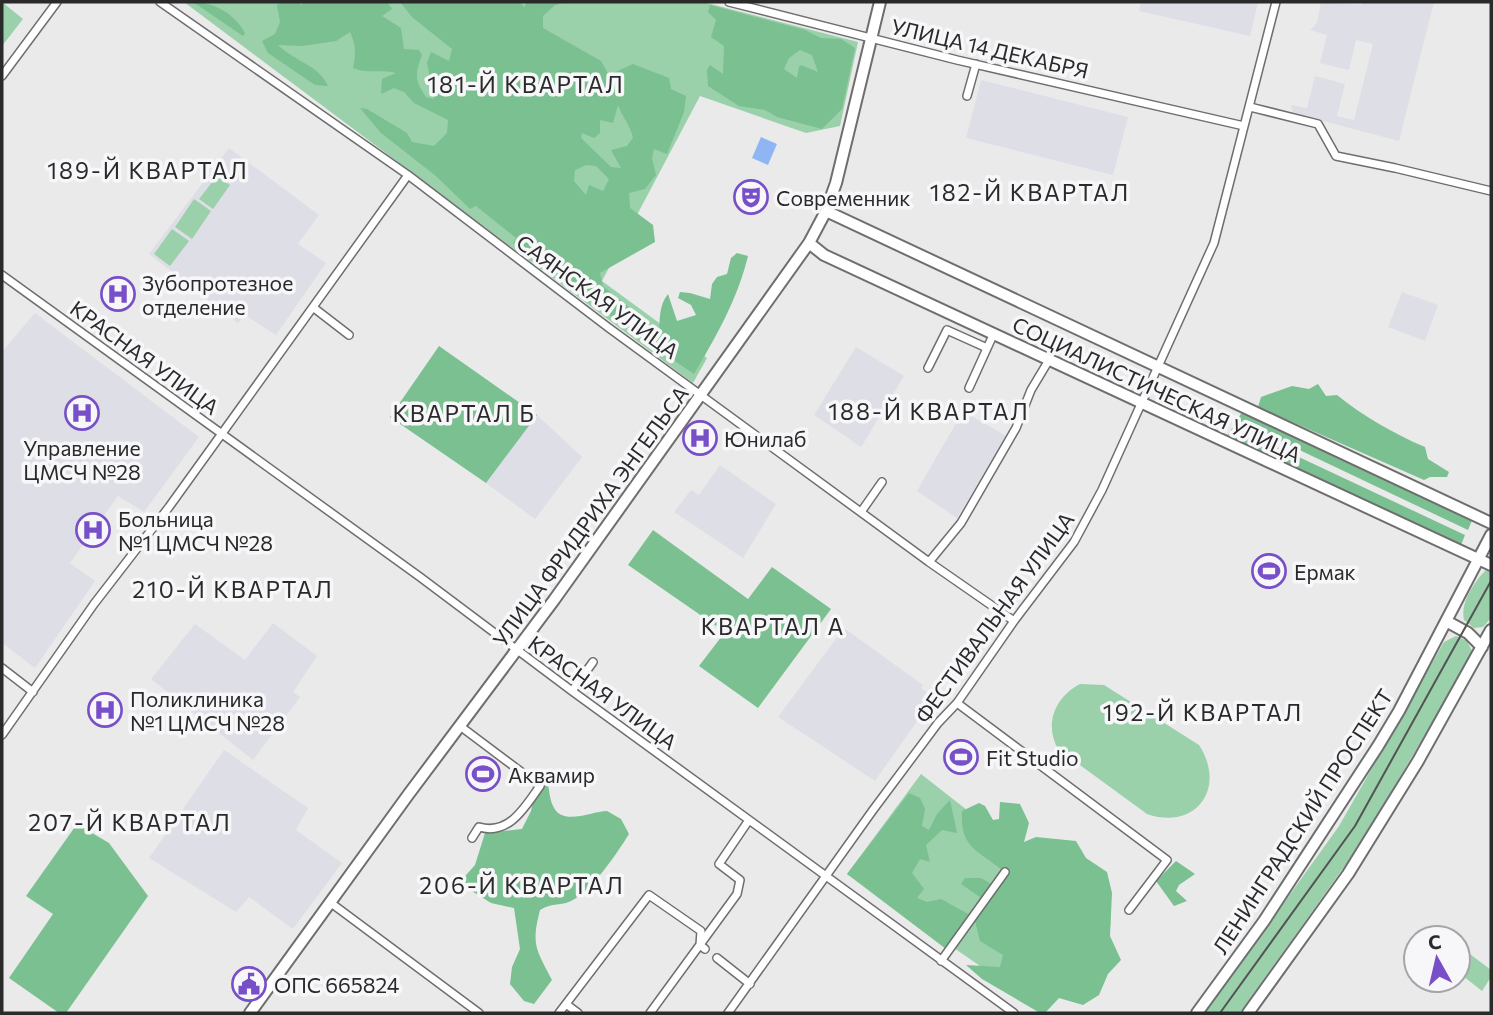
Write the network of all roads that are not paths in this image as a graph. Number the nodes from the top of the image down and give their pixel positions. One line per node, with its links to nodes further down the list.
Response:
1 (57, 2): 8 (street)
2 (160, 2): 12 (street, САЯНСКАЯ УЛИЦА)
3 (729, 2): 6 (street, УЛИЦА 14 ДЕКАБРЯ)
4 (880, 2): 6 (street, УЛИЦА ФРИДРИХА ЭНГЕЛЬСА)
5 (1276, 2): 10 (street, ФЕСТИВАЛЬНАЯ УЛИЦА)
6 (872, 37): 7 (street, УЛИЦА 14 ДЕКАБРЯ); 14 (street, УЛИЦА ФРИДРИХА ЭНГЕЛЬСА)
7 (975, 64): 9 (street); 11 (street, УЛИЦА 14 ДЕКАБРЯ)
8 (2, 76)
9 (967, 96)
10 (1250, 107): 11 (street, ФЕСТИВАЛЬНАЯ УЛИЦА); 13 (street)
11 (1244, 127): 22 (street, ФЕСТИВАЛЬНАЯ УЛИЦА)
12 (408, 175): 17 (street); 25 (street, САЯНСКАЯ УЛИЦА)
13 (1491, 191)
14 (825, 211): 15 (street, УЛИЦА ФРИДРИХА ЭНГЕЛЬСА); 22 (street, СОЦИАЛИСТИЧЕСКАЯ УЛИЦА)
15 (809, 243): 18 (street, СОЦИАЛИСТИЧЕСКАЯ УЛИЦА); 25 (street, УЛИЦА ФРИДРИХА ЭНГЕЛЬСА)
16 (2, 275): 27 (street, КРАСНАЯ УЛИЦА)
17 (314, 308): 19 (street); 27 (street)
18 (994, 333): 20 (street); 21 (street, СОЦИАЛИСТИЧЕСКАЯ УЛИЦА)
19 (349, 335)
20 (987, 348): 23 (street); 24 (street)
21 (1049, 360): 26 (street, СОЦИАЛИСТИЧЕСКАЯ УЛИЦА); 33 (street)
22 (1158, 367): 26 (street, ФЕСТИВАЛЬНАЯ УЛИЦА); 30 (street, СОЦИАЛИСТИЧЕСКАЯ УЛИЦА)
23 (928, 368)
24 (969, 388)
25 (702, 393): 29 (street, САЯНСКАЯ УЛИЦА); 39 (street, УЛИЦА ФРИДРИХА ЭНГЕЛЬСА)
26 (1142, 404): 32 (street, СОЦИАЛИСТИЧЕСКАЯ УЛИЦА); 35 (street, ФЕСТИВАЛЬНАЯ УЛИЦА)
27 (221, 434): 39 (street, КРАСНАЯ УЛИЦА); 43 (street)
28 (882, 482): 29 (street)
29 (861, 512): 33 (street, САЯНСКАЯ УЛИЦА)
30 (1491, 523)
31 (1491, 535): 32 (street, ЛЕНИНГРАДСКИЙ ПРОСПЕКТ)
32 (1478, 561): 34 (street, СОЦИАЛИСТИЧЕСКАЯ УЛИЦА); 36 (street, ЛЕНИНГРАДСКИЙ ПРОСПЕКТ)
33 (929, 562): 35 (street, САЯНСКАЯ УЛИЦА)
34 (1491, 565)
35 (1014, 621): 44 (street, ФЕСТИВАЛЬНАЯ УЛИЦА)
36 (1446, 621): 38 (street); 65 (street, ЛЕНИНГРАДСКИЙ ПРОСПЕКТ)
37 (1491, 630): 38 (street)
38 (1482, 647): 66 (street)
39 (517, 650): 42 (street, КРАСНАЯ УЛИЦА); 45 (street, УЛИЦА ФРИДРИХА ЭНГЕЛЬСА)
40 (593, 662): 42 (street)
41 (2, 668): 43 (street)
42 (572, 691): 47 (street, КРАСНАЯ УЛИЦА)
43 (33, 692): 46 (street)
44 (957, 703): 50 (street, ФЕСТИВАЛЬНАЯ УЛИЦА); 52 (street)
45 (460, 726): 48 (street); 51 (street, УЛИЦА ФРИДРИХА ЭНГЕЛЬСА)
46 (2, 735)
47 (749, 820): 50 (street, КРАСНАЯ УЛИЦА); 53 (street)
48 (472, 838)
49 (1005, 872): 55 (street)
50 (827, 877): 55 (street, КРАСНАЯ УЛИЦА); 56 (street, ФЕСТИВАЛЬНАЯ УЛИЦА)
51 (331, 903): 58 (street, УЛИЦА ФРИДРИХА ЭНГЕЛЬСА); 59 (street)
52 (1129, 910)
53 (702, 947): 57 (street); 62 (street)
54 (717, 958): 56 (street)
55 (941, 961): 64 (street, КРАСНАЯ УЛИЦА)
56 (750, 984): 63 (street, ФЕСТИВАЛЬНАЯ УЛИЦА)
57 (566, 1004): 60 (street); 61 (street)
58 (250, 1013)
59 (479, 1013)
60 (559, 1013)
61 (579, 1013)
62 (650, 1013)
63 (729, 1013)
64 (1014, 1013)
65 (1197, 1013)
66 (1248, 1013)

